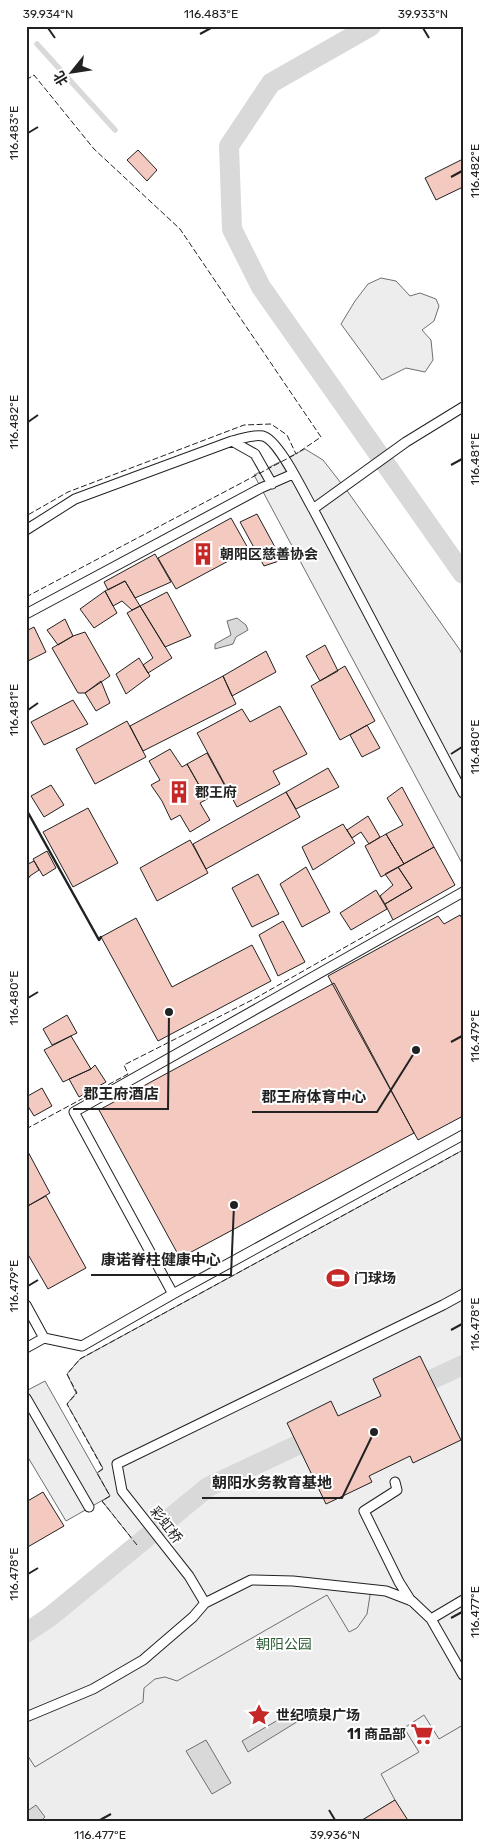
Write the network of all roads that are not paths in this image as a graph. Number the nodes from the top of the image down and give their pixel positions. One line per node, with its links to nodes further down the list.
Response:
1 (463, 407): 5 (lane)
2 (232, 441): 3 (lane); 4 (lane); 6 (lane)
3 (293, 474): 4 (lane); 5 (lane)
4 (272, 484): 7 (lane)
5 (313, 509): 8 (lane)
6 (26, 530)
7 (26, 614)
8 (463, 793)
9 (463, 892): 11 (lane)
10 (463, 1135): 11 (lane)
11 (173, 1294): 14 (lane)
12 (463, 1294): 21 (lane, 彩虹桥)
13 (26, 1305): 14 (lane)
14 (44, 1338): 15 (lane)
15 (26, 1348)
16 (26, 1398): 18 (lane)
17 (395, 1482): 20 (lane)
18 (89, 1507)
19 (463, 1600): 22 (lane)
20 (412, 1601): 21 (lane); 22 (lane)
21 (205, 1603): 24 (lane)
22 (431, 1619): 23 (lane)
23 (463, 1675)
24 (26, 1716)

